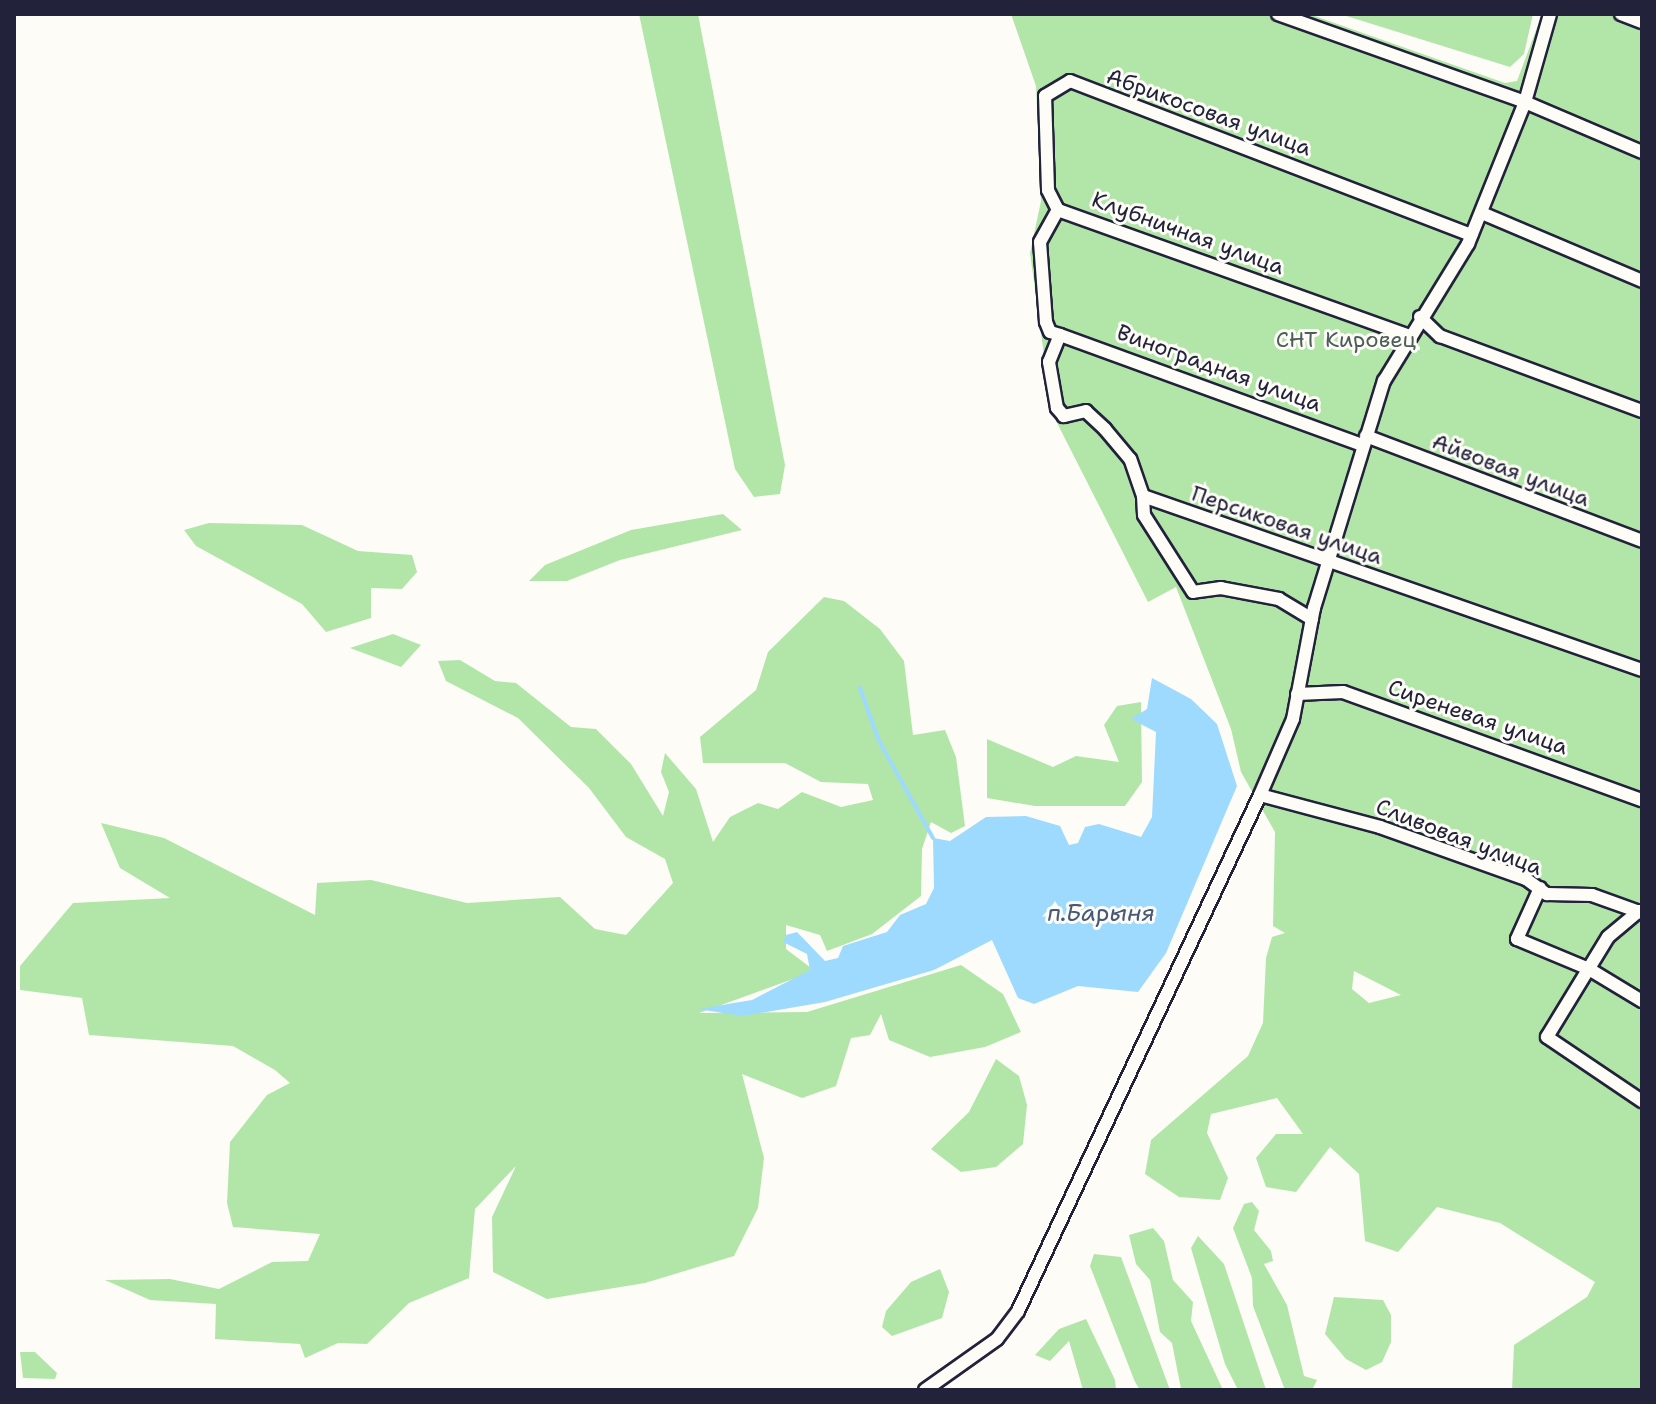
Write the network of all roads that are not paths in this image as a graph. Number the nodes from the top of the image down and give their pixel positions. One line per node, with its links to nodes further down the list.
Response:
1 (1278, 14): 5 (street)
2 (1550, 14): 5 (street)
3 (1621, 14): 4 (street)
4 (1642, 22)
5 (1525, 102): 6 (street); 8 (street)
6 (1642, 152)
7 (1058, 210): 9 (street, Абрикосовая улица); 12 (street, Клубничная улица); 13 (street, Клубничная улица)
8 (1482, 213): 9 (street); 10 (street)
9 (1471, 235): 11 (street)
10 (1642, 281)
11 (1420, 317): 13 (street); 14 (street)
12 (1060, 335): 15 (street, Виноградная улица); 16 (street)
13 (1410, 336): 15 (street)
14 (1642, 411)
15 (1364, 440): 17 (street, Айвовая улица); 18 (street)
16 (1143, 496): 18 (street, Персиковая улица); 19 (street)
17 (1642, 541)
18 (1328, 559): 19 (street); 20 (street, Персиковая улица)
19 (1312, 619): 21 (street)
20 (1642, 670)
21 (1297, 694): 22 (street); 23 (street, Сиреневая улица)
22 (1260, 795): 24 (street, Сливовая улица); 29 (street)
23 (1642, 800)
24 (1540, 888): 25 (street, Сливовая улица); 26 (street)
25 (1640, 912): 26 (street)
26 (1589, 969): 27 (street); 28 (street)
27 (1642, 1001)
28 (1642, 1101)
29 (925, 1390)

